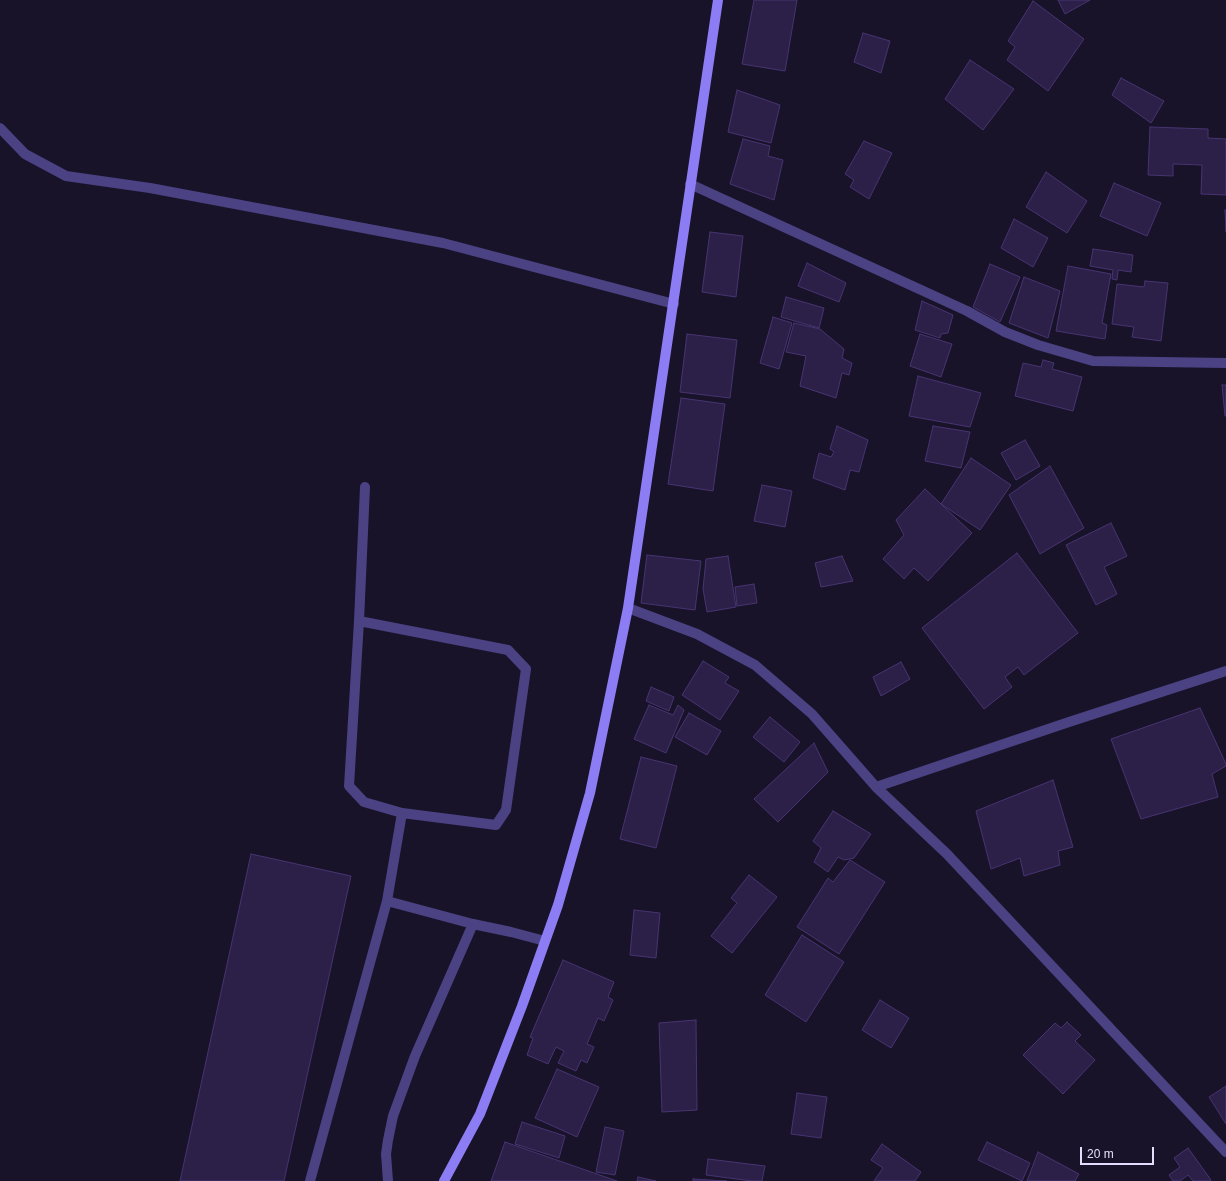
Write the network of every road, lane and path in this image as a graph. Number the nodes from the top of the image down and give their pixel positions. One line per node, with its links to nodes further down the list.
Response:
1 (718, 0): 3 (street)
2 (0, 128): 4 (street)
3 (690, 184): 4 (street); 5 (street)
4 (674, 304): 7 (street)
5 (1226, 363)
6 (365, 487): 8 (street)
7 (628, 608): 10 (street); 14 (street)
8 (359, 621): 11 (street); 11 (street)
9 (1226, 671): 10 (street)
10 (876, 787): 15 (street)
11 (402, 814): 12 (street)
12 (387, 901): 13 (street); 16 (street)
13 (473, 924): 14 (street); 17 (street)
14 (545, 941): 18 (street)
15 (1226, 1152)
16 (310, 1181)
17 (388, 1181)
18 (444, 1181)

